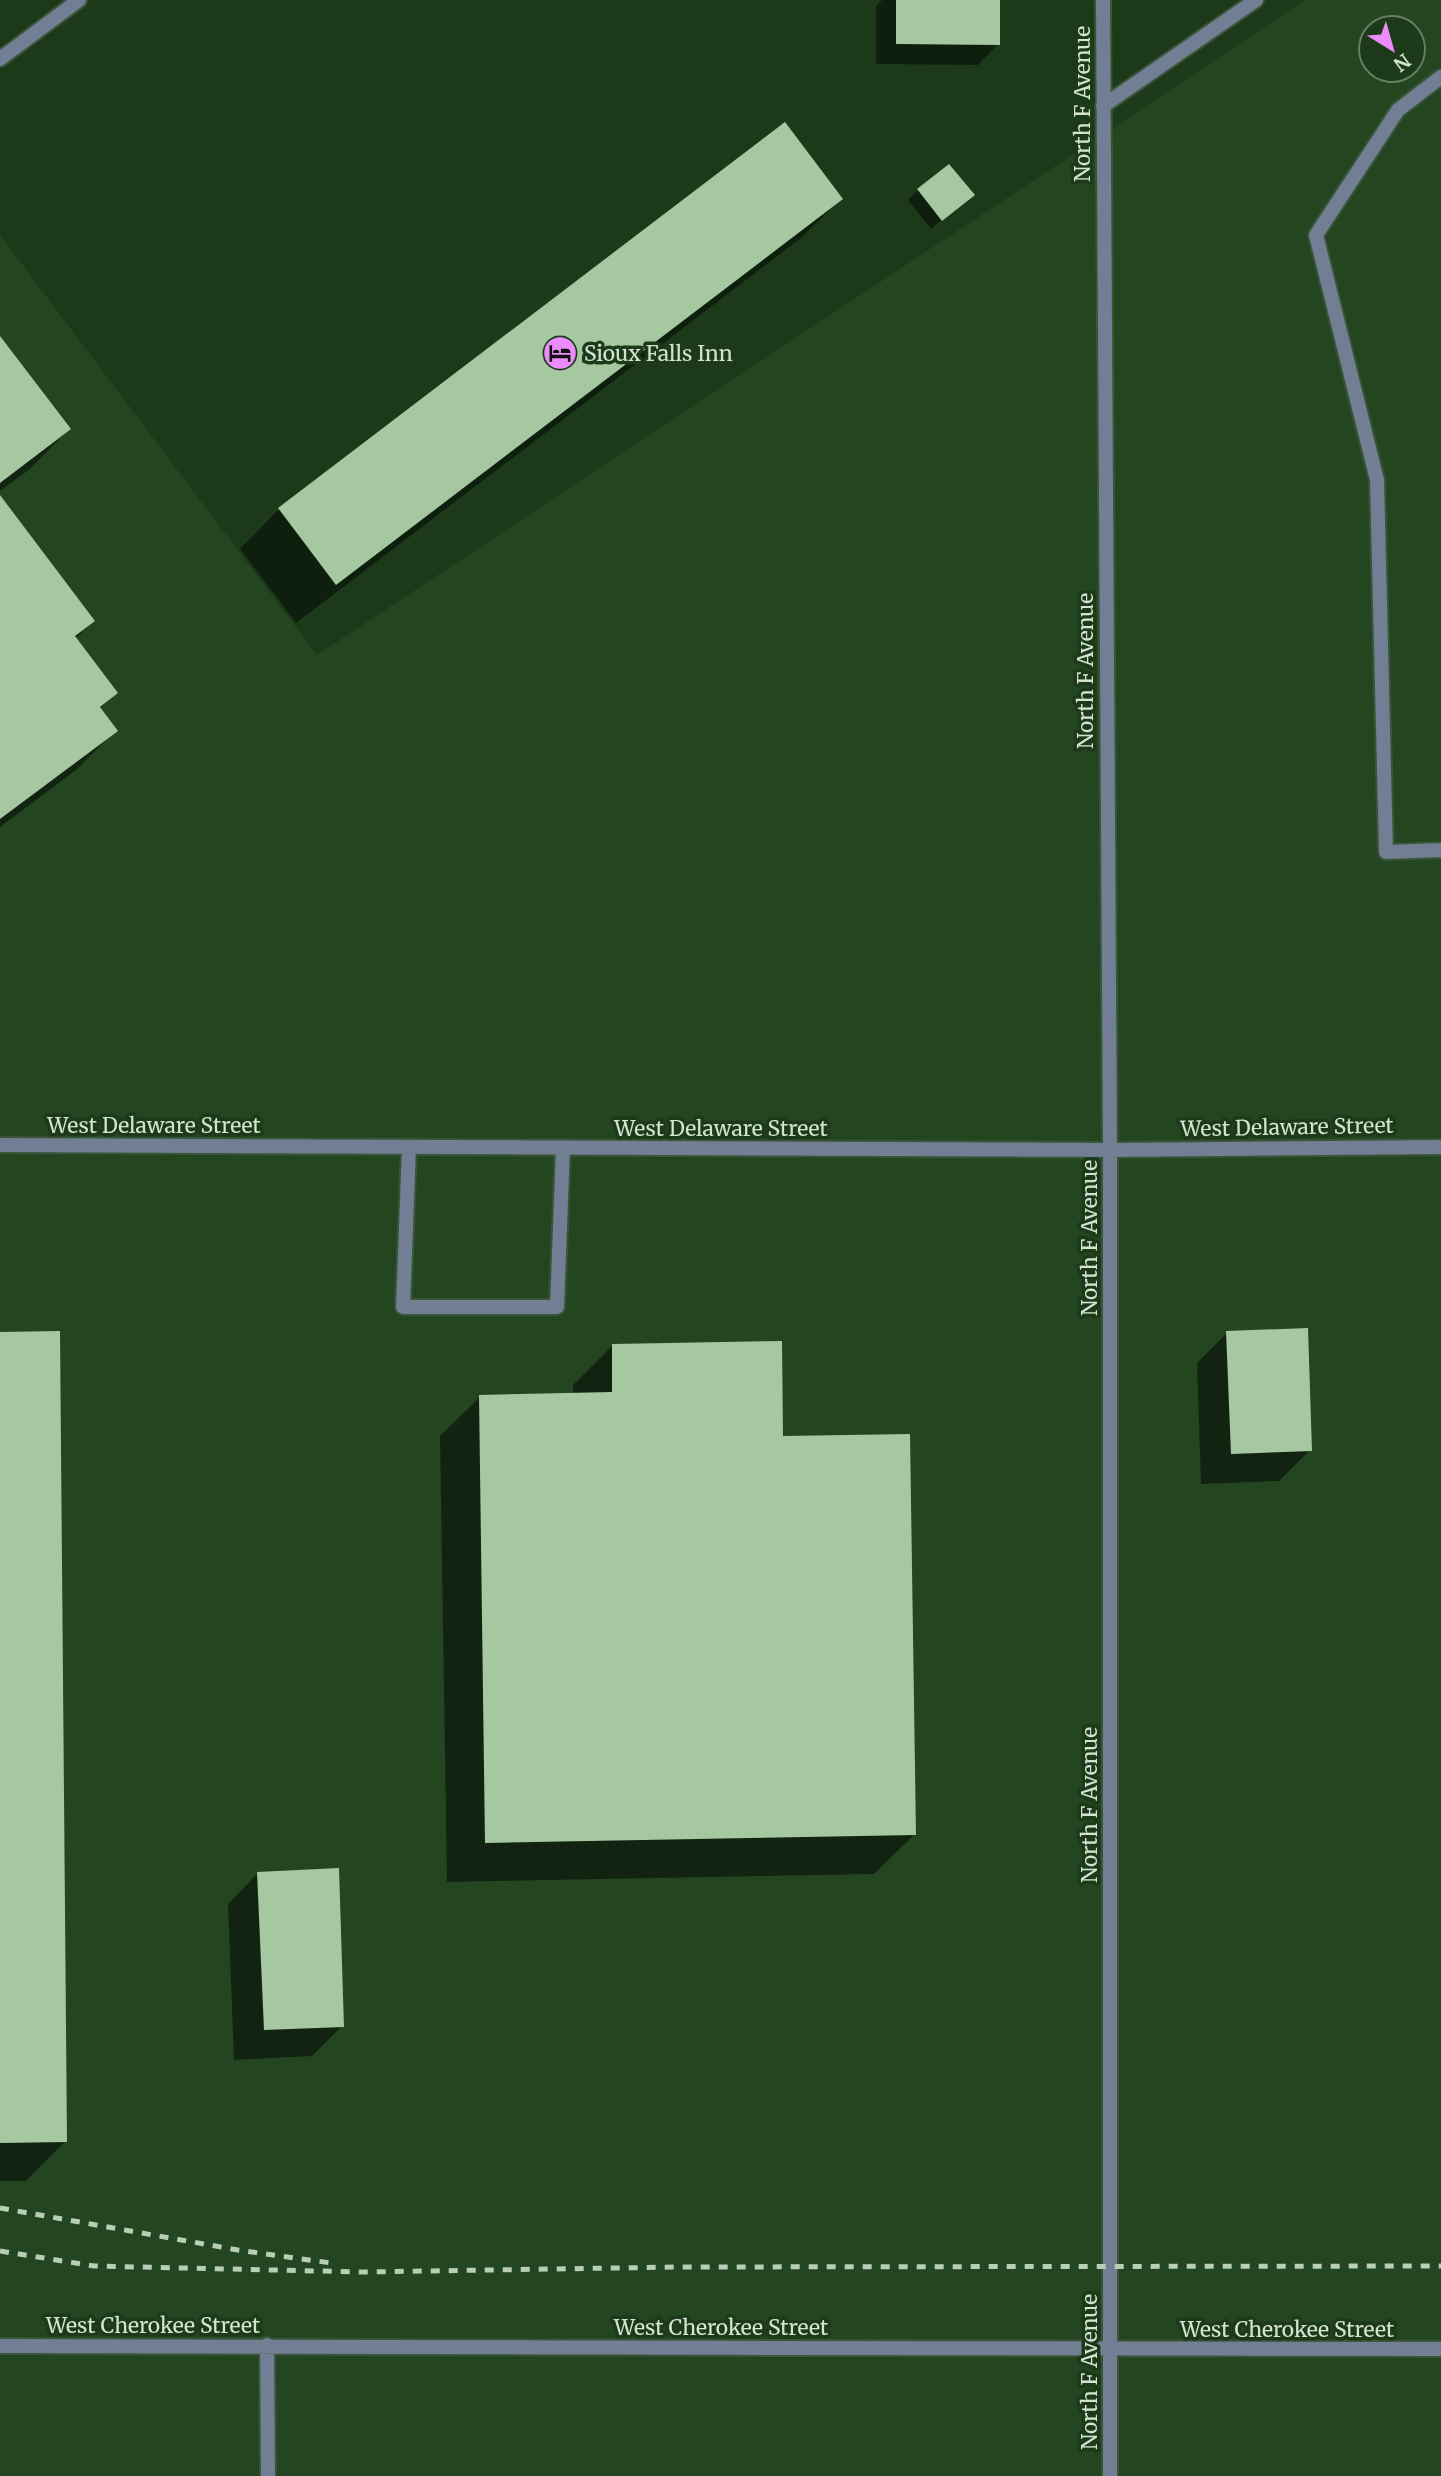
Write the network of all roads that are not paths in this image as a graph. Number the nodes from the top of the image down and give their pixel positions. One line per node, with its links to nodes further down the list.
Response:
1 (79, 0): 4 (street)
2 (1103, 0): 6 (street, North F Avenue)
3 (1256, 0): 6 (street)
4 (0, 59)
5 (1441, 77): 7 (street)
6 (1102, 106): 12 (street, North F Avenue)
7 (1441, 850)
8 (0, 1145): 9 (street, West Delaware Street)
9 (409, 1147): 11 (street, West Delaware Street); 11 (street)
10 (1441, 1147): 12 (street, West Delaware Street)
11 (563, 1148): 12 (street, West Delaware Street)
12 (1110, 1150): 16 (street, North F Avenue)
13 (267, 2345): 14 (street, West Cherokee Street); 16 (street, West Cherokee Street); 17 (street)
14 (0, 2346)
15 (1441, 2349): 16 (street, West Cherokee Street)
16 (1110, 2350): 18 (street, North F Avenue)
17 (268, 2476)
18 (1110, 2476)

